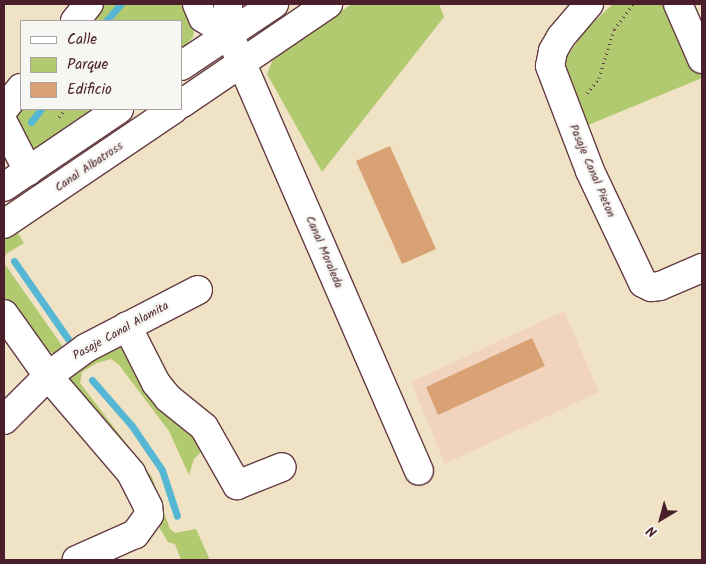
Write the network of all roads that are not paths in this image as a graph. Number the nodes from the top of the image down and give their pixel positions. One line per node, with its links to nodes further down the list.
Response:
1 (89, 4): 8 (street)
2 (197, 4): 9 (street)
3 (228, 4): 9 (street, Canal Moraleda)
4 (274, 4): 9 (street)
5 (328, 4): 11 (street)
6 (589, 4): 22 (street, Pasaje Canal Pieton)
7 (678, 4): 10 (street)
8 (76, 20)
9 (229, 34): 11 (street, Canal Moraleda); 12 (street)
10 (702, 59)
11 (242, 62): 14 (street); 29 (street, Canal Moraleda)
12 (182, 65)
13 (20, 89): 15 (street)
14 (182, 103)
15 (4, 109)
16 (118, 110): 19 (street)
17 (173, 110): 21 (street, Canal Albatross)
18 (4, 124): 19 (street)
19 (28, 171): 20 (street)
20 (4, 187)
21 (4, 224)
22 (702, 268)
23 (198, 290): 25 (street, Pasaje Canal Alamita)
24 (4, 314): 26 (street)
25 (127, 326): 26 (street, Pasaje Canal Alamita); 28 (street)
26 (48, 376): 27 (street, Pasaje Canal Alamita); 30 (street)
27 (4, 420)
28 (282, 467)
29 (418, 470)
30 (77, 560)

